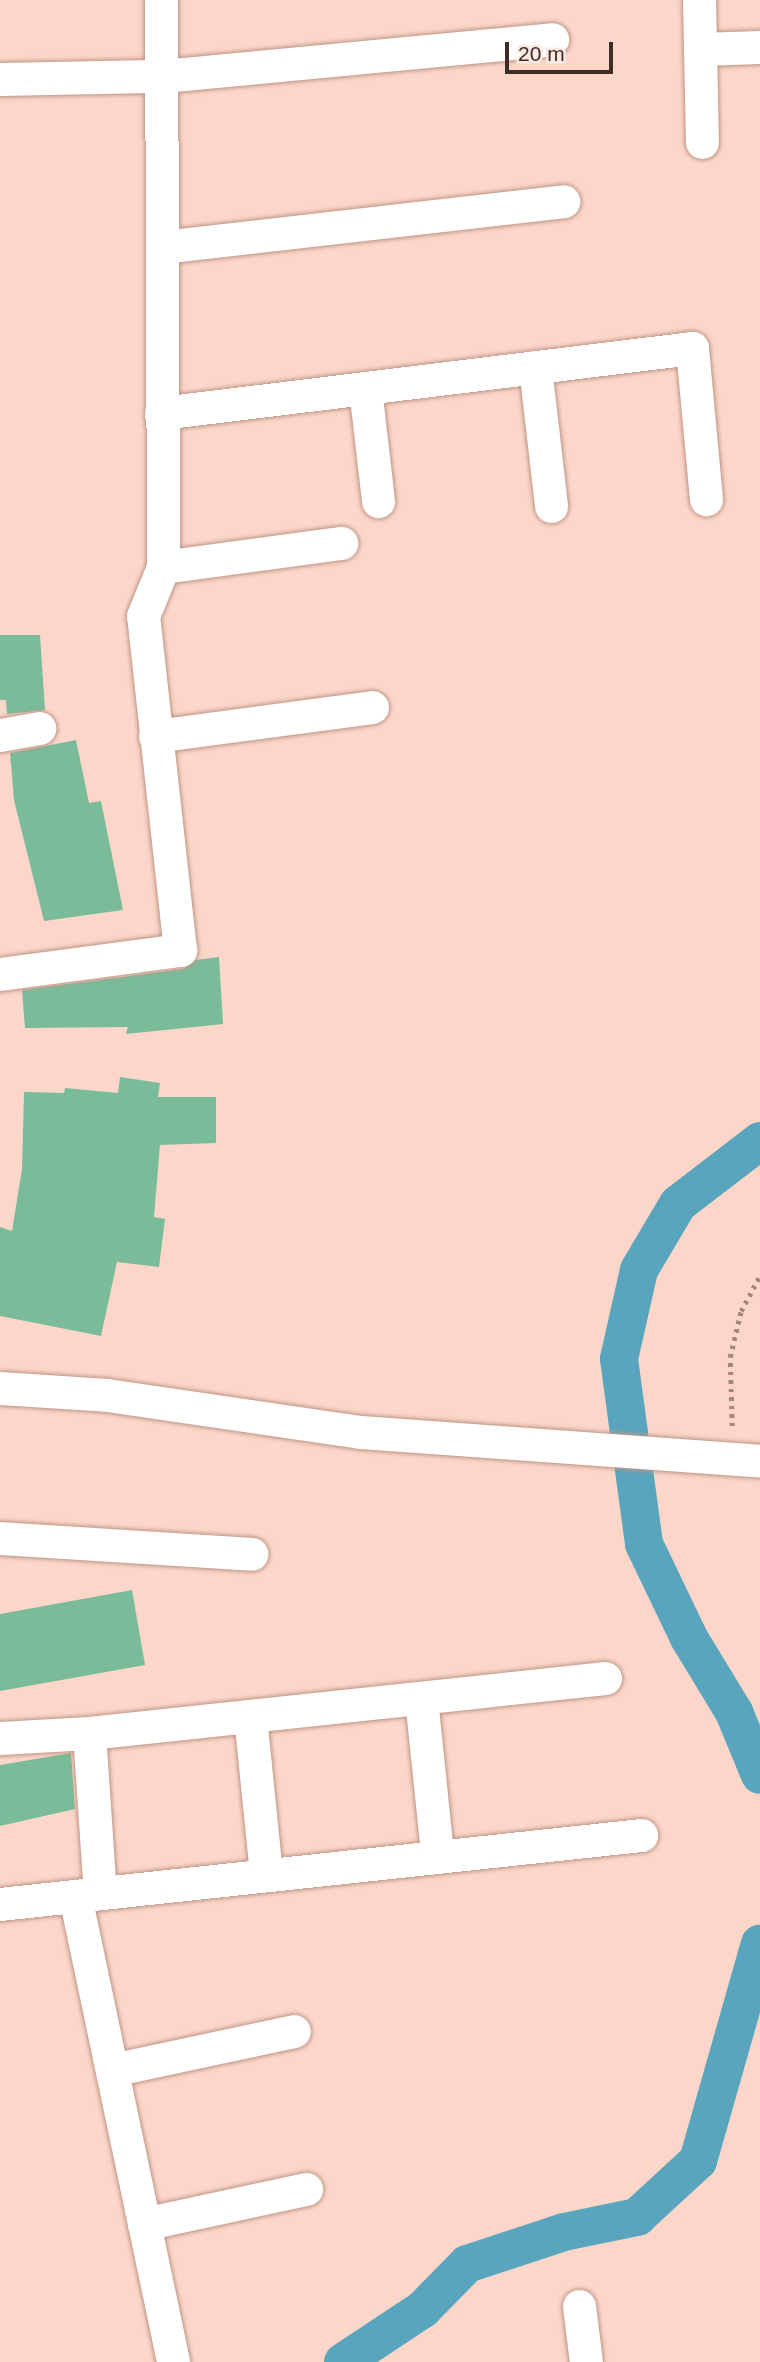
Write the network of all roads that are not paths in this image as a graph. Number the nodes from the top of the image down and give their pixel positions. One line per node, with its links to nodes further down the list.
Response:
1 (161, 0): 6 (street)
2 (699, 0): 5 (street)
3 (552, 39): 6 (street)
4 (760, 47): 5 (street)
5 (700, 49): 8 (street)
6 (163, 76): 7 (street); 10 (street)
7 (0, 79)
8 (702, 142)
9 (563, 201): 10 (street)
10 (162, 247): 13 (street)
11 (535, 367): 12 (street); 14 (street); 16 (street)
12 (365, 388): 13 (street); 15 (street)
13 (161, 413): 18 (street)
14 (706, 499)
15 (378, 501)
16 (551, 506)
17 (341, 543): 18 (street)
18 (163, 567): 22 (street)
19 (372, 706): 22 (street)
20 (39, 728): 21 (street)
21 (0, 735)
22 (155, 736): 23 (street)
23 (0, 974)
24 (0, 1388): 25 (street)
25 (746, 1460)
26 (0, 1538): 27 (street)
27 (251, 1554)
28 (604, 1678): 29 (street)
29 (421, 1698): 30 (street); 34 (street)
30 (250, 1716): 31 (street); 35 (street)
31 (89, 1733): 32 (street); 36 (street)
32 (0, 1738)
33 (641, 1835): 34 (street)
34 (437, 1854): 35 (street)
35 (266, 1874): 36 (street)
36 (88, 1894): 37 (street); 39 (street)
37 (0, 1903)
38 (294, 2031): 39 (street)
39 (111, 2070): 41 (street)
40 (306, 2189): 41 (street)
41 (144, 2224): 43 (street)
42 (579, 2306): 44 (street)
43 (162, 2359)
44 (586, 2362)

